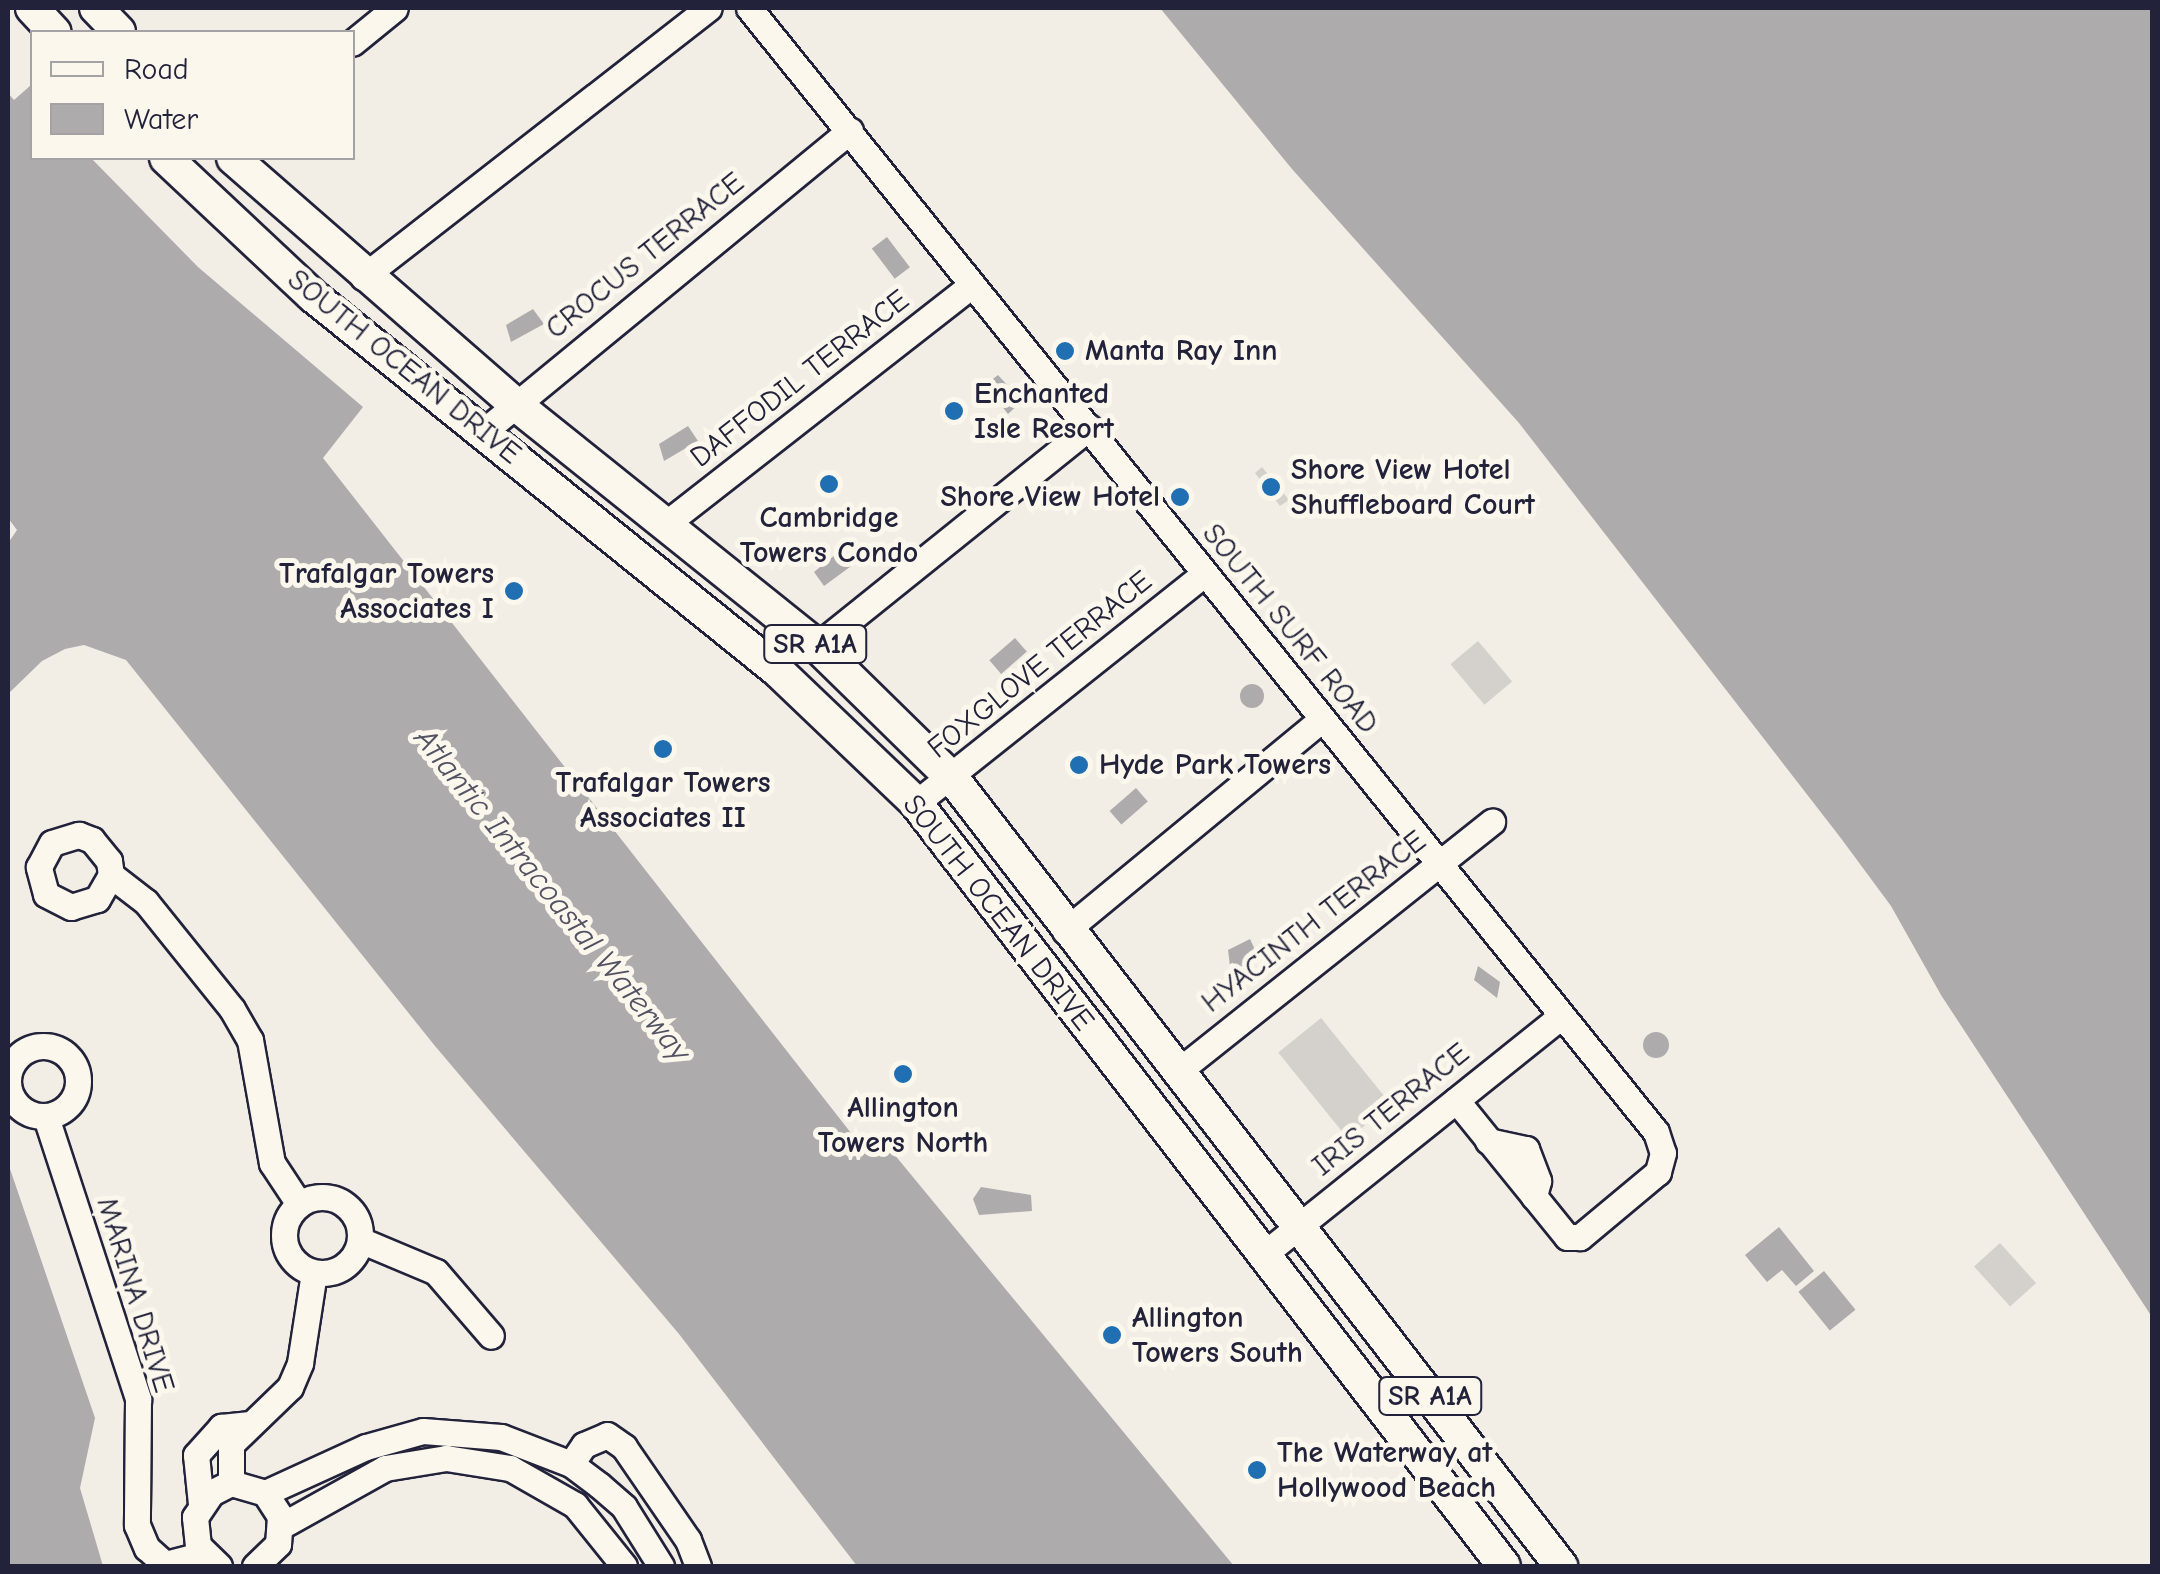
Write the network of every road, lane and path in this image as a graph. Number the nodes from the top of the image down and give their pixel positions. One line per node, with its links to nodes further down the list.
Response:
1 (32, 8): 6 (main road)
2 (96, 8): 7 (main road)
3 (395, 8): 8 (street)
4 (709, 8): 12 (street)
5 (749, 8): 9 (street, SOUTH SURF ROAD)
6 (52, 30)
7 (117, 30)
8 (355, 41)
9 (850, 131): 13 (street, SOUTH SURF ROAD); 14 (street, CROCUS TERRACE)
10 (168, 160): 16 (main road, SOUTH OCEAN DRIVE / SR A1A)
11 (235, 160): 12 (main road, SOUTH OCEAN DRIVE / SR A1A)
12 (364, 277): 14 (main road, SOUTH OCEAN DRIVE / SR A1A)
13 (972, 285): 15 (street, SOUTH SURF ROAD); 17 (street, DAFFODIL TERRACE)
14 (515, 404): 16 (street, CROCUS TERRACE); 17 (main road, SOUTH OCEAN DRIVE / SR A1A)
15 (1088, 427): 18 (street, SOUTH SURF ROAD); 19 (street)
16 (482, 432): 22 (main road, SOUTH OCEAN DRIVE / SR A1A)
17 (667, 523): 19 (main road, SOUTH OCEAN DRIVE / SR A1A)
18 (1203, 575): 20 (street, SOUTH SURF ROAD); 21 (street, FOXGLOVE TERRACE)
19 (817, 646): 21 (main road, SOUTH OCEAN DRIVE / SR A1A)
20 (1322, 719): 24 (street, SOUTH SURF ROAD); 26 (street)
21 (952, 779): 22 (street, FOXGLOVE TERRACE); 26 (main road, SOUTH OCEAN DRIVE / SR A1A)
22 (916, 803): 34 (main road, SOUTH OCEAN DRIVE / SR A1A)
23 (1492, 822): 24 (street, HYACINTH TERRACE)
24 (1437, 866): 27 (street, SOUTH SURF ROAD); 28 (street, HYACINTH TERRACE)
25 (110, 875): 31 (street)
26 (1064, 931): 28 (main road, SOUTH OCEAN DRIVE / SR A1A)
27 (1560, 1016): 29 (street, IRIS TERRACE); 29 (street, SOUTH SURF ROAD)
28 (1176, 1073): 32 (main road, SOUTH OCEAN DRIVE / SR A1A)
29 (1456, 1100): 32 (street, IRIS TERRACE)
30 (46, 1117): 43 (street, MARINA DRIVE)
31 (299, 1204): 33 (street); 35 (street)
32 (1296, 1228): 34 (street, IRIS TERRACE); 49 (main road, SOUTH OCEAN DRIVE / SR A1A)
33 (360, 1240): 35 (street); 36 (street)
34 (1263, 1256): 48 (main road, SOUTH OCEAN DRIVE / SR A1A)
35 (314, 1273): 37 (street)
36 (491, 1336)
37 (248, 1424): 39 (street); 41 (street, MARINA DRIVE)
38 (571, 1464): 40 (street); 46 (street); 47 (street)
39 (231, 1483): 40 (street); 41 (street)
40 (265, 1493): 42 (street)
41 (201, 1504): 43 (street, MARINA DRIVE)
42 (282, 1547): 44 (street); 45 (street)
43 (211, 1560)
44 (256, 1566)
45 (624, 1566)
46 (660, 1566)
47 (698, 1566)
48 (1504, 1566)
49 (1560, 1566)

